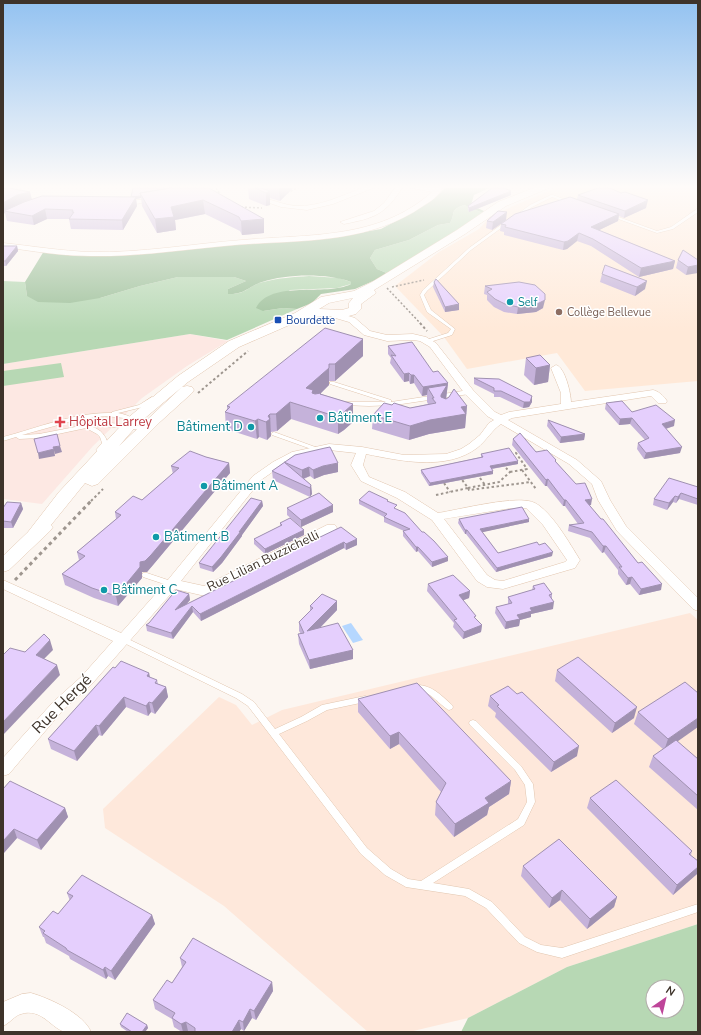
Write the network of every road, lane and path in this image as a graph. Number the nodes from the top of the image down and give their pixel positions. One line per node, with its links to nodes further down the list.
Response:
1 (330, 236): 4 (street)
2 (454, 236): 5 (street)
3 (488, 236): 6 (lane)
4 (3, 245)
5 (400, 270): 8 (street); 10 (street)
6 (439, 277): 7 (path); 11 (lane)
7 (387, 288)
8 (339, 298): 9 (street); 10 (street)
9 (327, 311): 10 (street); 12 (street)
10 (353, 312): 11 (street)
11 (428, 341): 15 (street)
12 (250, 343): 16 (path); 17 (street); 24 (street)
13 (556, 368): 21 (street)
14 (332, 383): 20 (lane)
15 (469, 392): 20 (lane); 23 (street)
16 (194, 396)
17 (160, 398): 22 (lane); 24 (street)
18 (662, 401): 21 (street)
19 (333, 402): 20 (lane)
20 (395, 403)
21 (566, 407): 23 (street)
22 (107, 415): 24 (lane); 27 (lane)
23 (499, 420): 31 (street, Rue Hergé); 52 (street)
24 (136, 425): 25 (lane); 32 (street); 47 (street)
25 (87, 427): 27 (lane); 32 (lane)
26 (274, 434): 29 (lane)
27 (4, 439)
28 (517, 442): 34 (path)
29 (316, 448): 30 (street, Rue Hergé); 50 (street, Rue Hergé)
30 (362, 450): 31 (street, Rue Hergé); 45 (street)
31 (446, 457): 41 (path)
32 (97, 460): 47 (street)
33 (506, 468): 35 (path)
34 (522, 470): 35 (path); 37 (path)
35 (510, 472): 40 (path)
36 (480, 478): 40 (path)
37 (531, 482): 41 (path); 42 (path)
38 (444, 483): 43 (path)
39 (107, 485): 51 (path)
40 (485, 485): 41 (path)
41 (468, 488): 43 (path)
42 (536, 489)
43 (450, 492): 44 (path)
44 (436, 495)
45 (436, 518): 45 (street)
46 (331, 528): 50 (street, Rue Lilian Buzzichelli)
47 (35, 535): 48 (street)
48 (3, 566)
49 (144, 575): 50 (lane)
50 (172, 584): 53 (street, Rue Hergé)
51 (6, 585): 53 (street)
52 (698, 606)
53 (122, 639): 58 (lane); 59 (street, Rue Hergé)
54 (405, 690): 56 (lane)
55 (370, 698): 58 (lane)
56 (449, 707)
57 (473, 723): 60 (lane)
58 (274, 733): 60 (lane)
59 (3, 769)
60 (422, 885): 61 (lane)
61 (698, 908)
62 (3, 1016): 63 (street)
63 (81, 1032)

